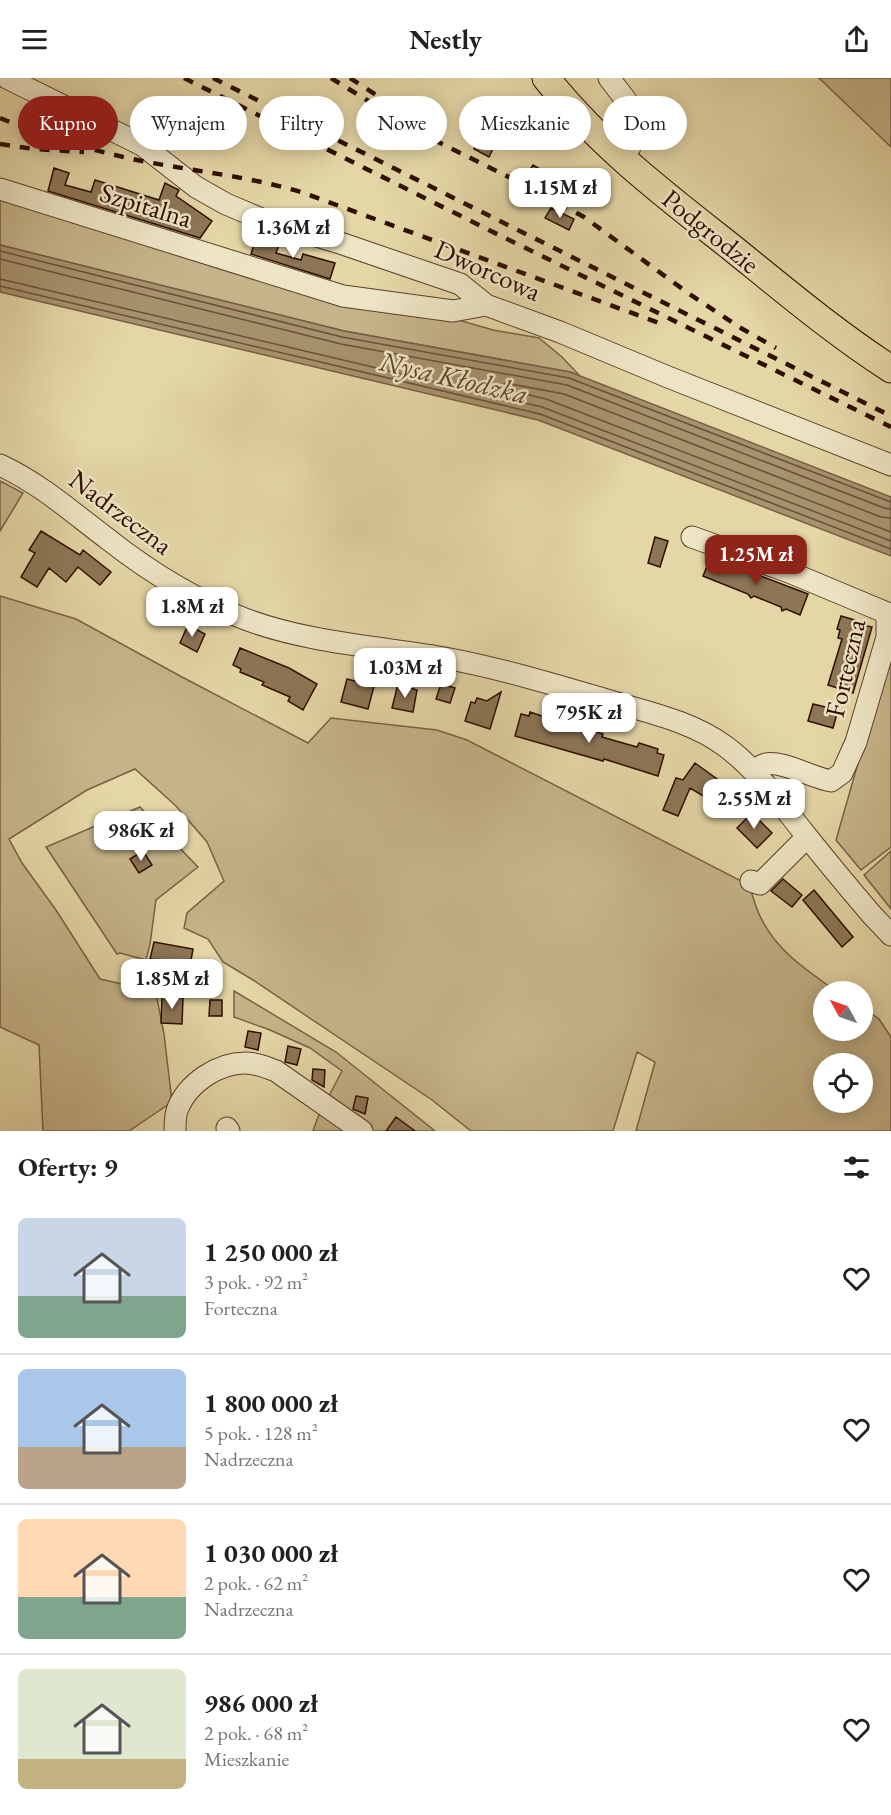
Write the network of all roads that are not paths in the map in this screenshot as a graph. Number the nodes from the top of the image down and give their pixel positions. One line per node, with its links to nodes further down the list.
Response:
1 (8, 78): 6 (street, Dworcowa)
2 (546, 78): 4 (main road, Podgrodzie)
3 (609, 78): 4 (street)
4 (622, 158): 7 (main road, Podgrodzie)
5 (0, 189): 6 (street, Szpitalna)
6 (486, 305): 9 (street, Dworcowa)
7 (891, 369)
8 (0, 465): 11 (street, Nadrzeczna)
9 (891, 465)
10 (692, 537): 11 (street, Forteczna)
11 (753, 771): 12 (street, Nadrzeczna)
12 (807, 837): 13 (street); 14 (street, Nadrzeczna)
13 (751, 881)
14 (891, 935)
15 (175, 1131): 16 (street)
16 (362, 1131)

